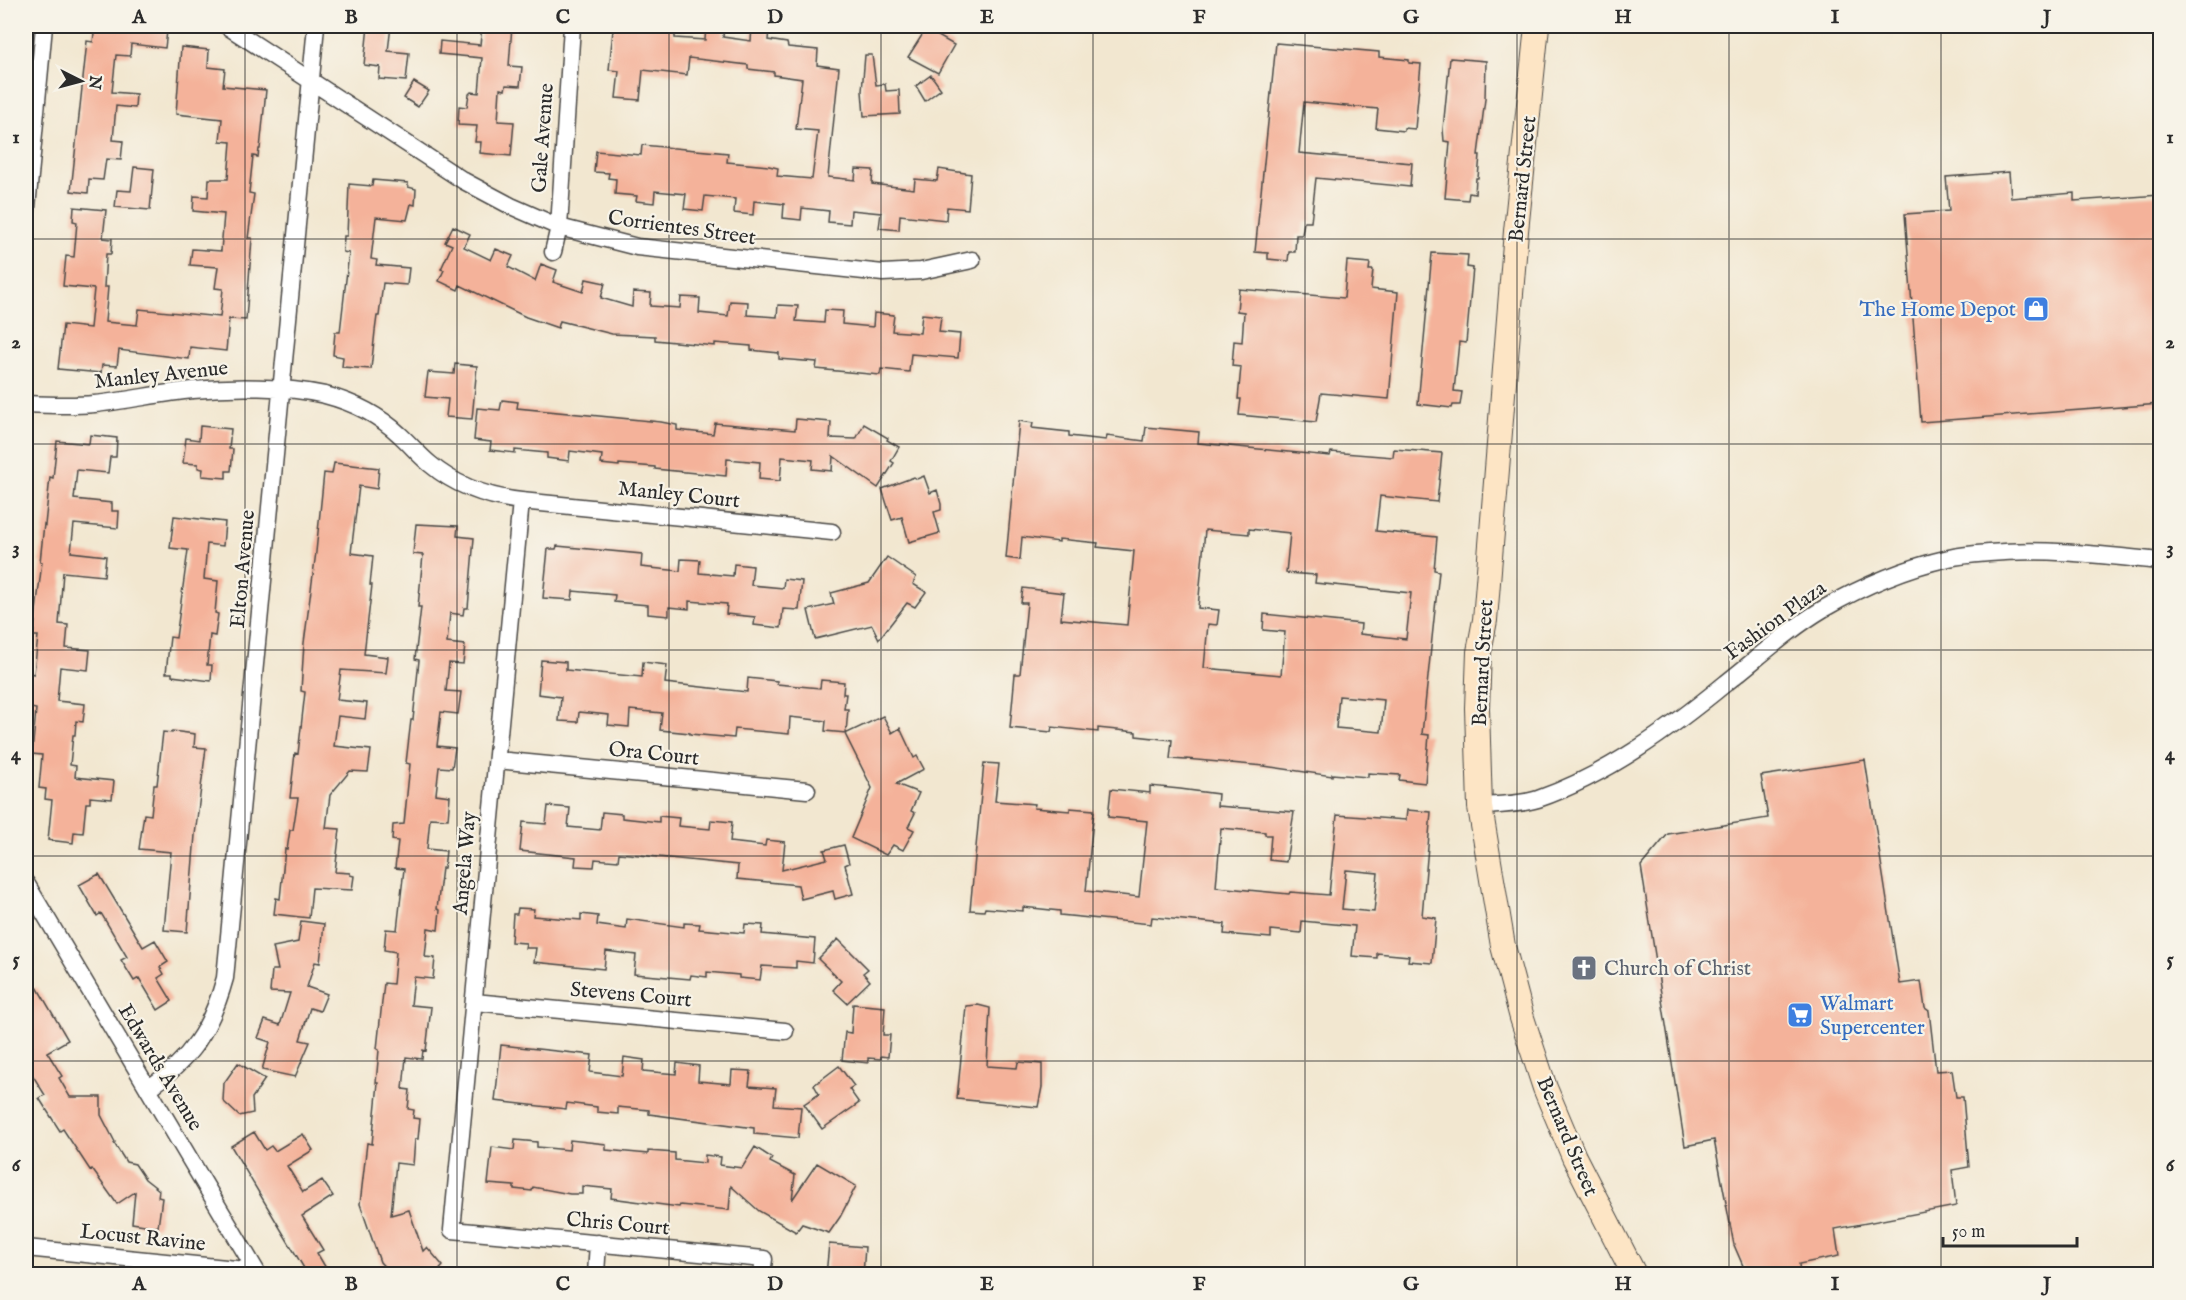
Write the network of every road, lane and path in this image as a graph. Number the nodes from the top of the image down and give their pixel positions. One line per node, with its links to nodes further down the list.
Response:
1 (44, 26): 7 (street)
2 (227, 26): 6 (street, Corrientes Street)
3 (316, 26): 6 (street, Elton Avenue)
4 (572, 26): 8 (street, Gale Avenue)
5 (1537, 26): 18 (street, Bernard Street)
6 (311, 80): 8 (street, Corrientes Street); 11 (street, Elton Avenue)
7 (26, 218)
8 (560, 227): 9 (street, Gale Avenue); 10 (street, Corrientes Street)
9 (553, 252)
10 (972, 260)
11 (282, 390): 12 (street, Manley Avenue); 13 (street, Manley Avenue); 22 (street, Elton Avenue)
12 (26, 404)
13 (521, 501): 14 (street, Manley Court); 16 (street, Angela Way)
14 (832, 532)
15 (2160, 561): 18 (street, Fashion Plaza)
16 (497, 760): 17 (street, Ora Court); 20 (street, Angela Way)
17 (807, 790)
18 (1479, 807): 29 (street, Bernard Street)
19 (26, 883): 22 (street, Edwards Avenue)
20 (474, 1002): 21 (street, Stevens Court); 23 (street, Angela Way)
21 (785, 1031)
22 (148, 1089): 26 (street, Edwards Avenue)
23 (452, 1230): 24 (street, Chris Court)
24 (598, 1244): 27 (street); 28 (street, Chris Court)
25 (26, 1248): 26 (street, Locust Ravine)
26 (257, 1273)
27 (596, 1275)
28 (762, 1275)
29 (1634, 1275)

